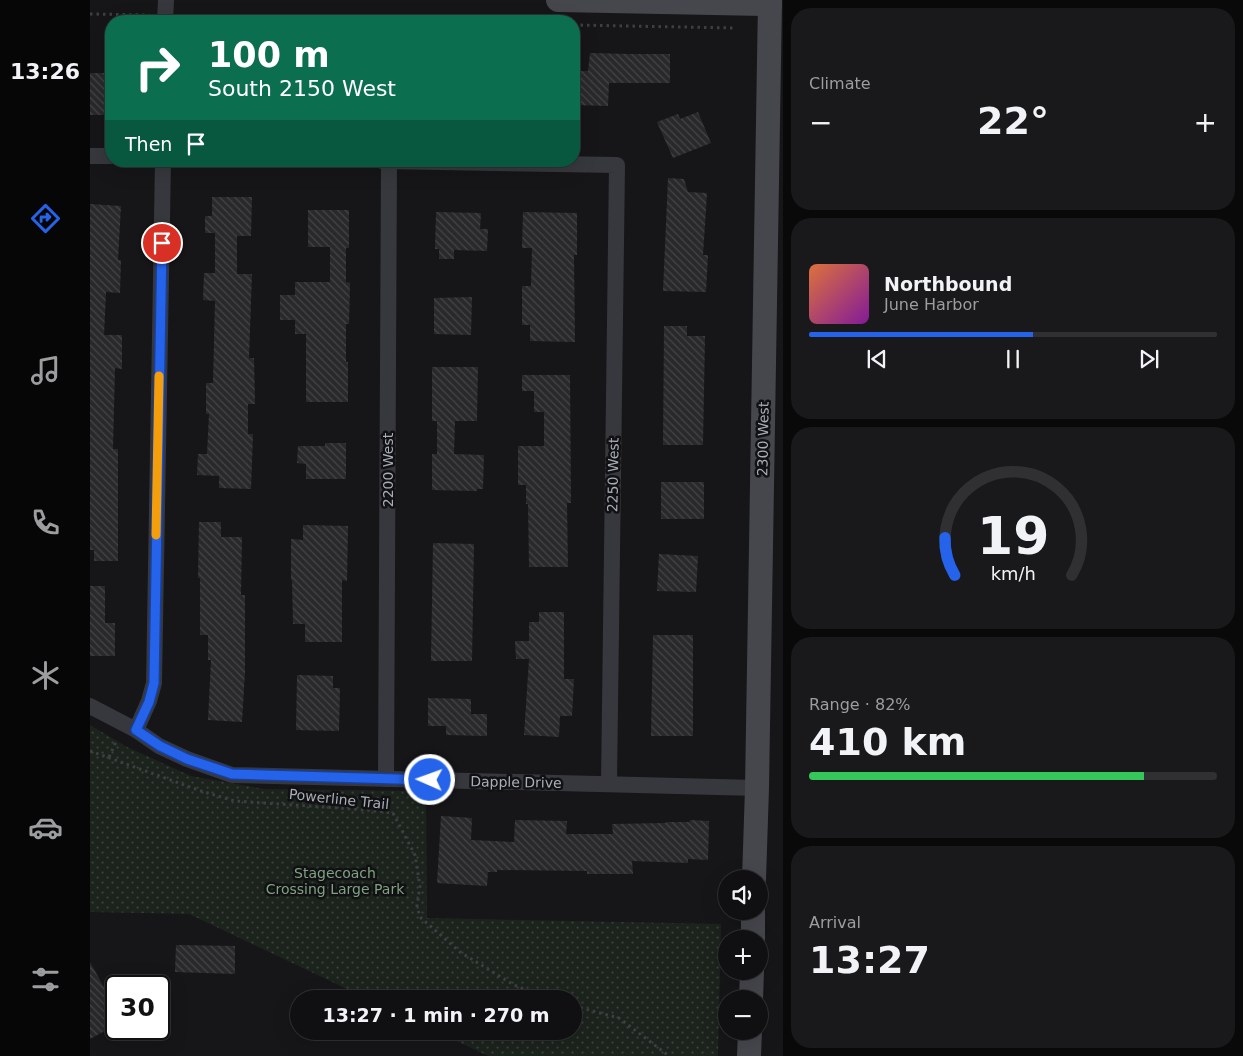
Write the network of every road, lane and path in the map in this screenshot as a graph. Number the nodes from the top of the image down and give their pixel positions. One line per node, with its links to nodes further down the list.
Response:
1 (558, 0): 2 (main road)
2 (774, 3): 20 (main road, 2300 West)
3 (166, 12): 4 (path); 5 (path)
4 (90, 14)
5 (250, 15)
6 (580, 25): 7 (path)
7 (734, 28)
8 (90, 156): 9 (street)
9 (105, 156)
10 (580, 164): 19 (street, 2250 West)
11 (163, 167): 14 (street)
12 (389, 167): 18 (street, 2200 West)
13 (90, 706): 14 (street, Dapple Drive)
14 (136, 730): 18 (street, Dapple Drive)
15 (116, 742): 17 (path)
16 (90, 751): 17 (path, Powerline Trail)
17 (109, 758): 22 (path, Powerline Trail)
18 (386, 778): 19 (street, Dapple Drive)
19 (609, 784): 20 (street, Dapple Drive)
20 (757, 788): 21 (main road, 2300 West)
21 (754, 870)
22 (526, 990)
23 (582, 1008): 25 (path)
24 (750, 1040): 26 (main road)
25 (669, 1056)
26 (749, 1056)

